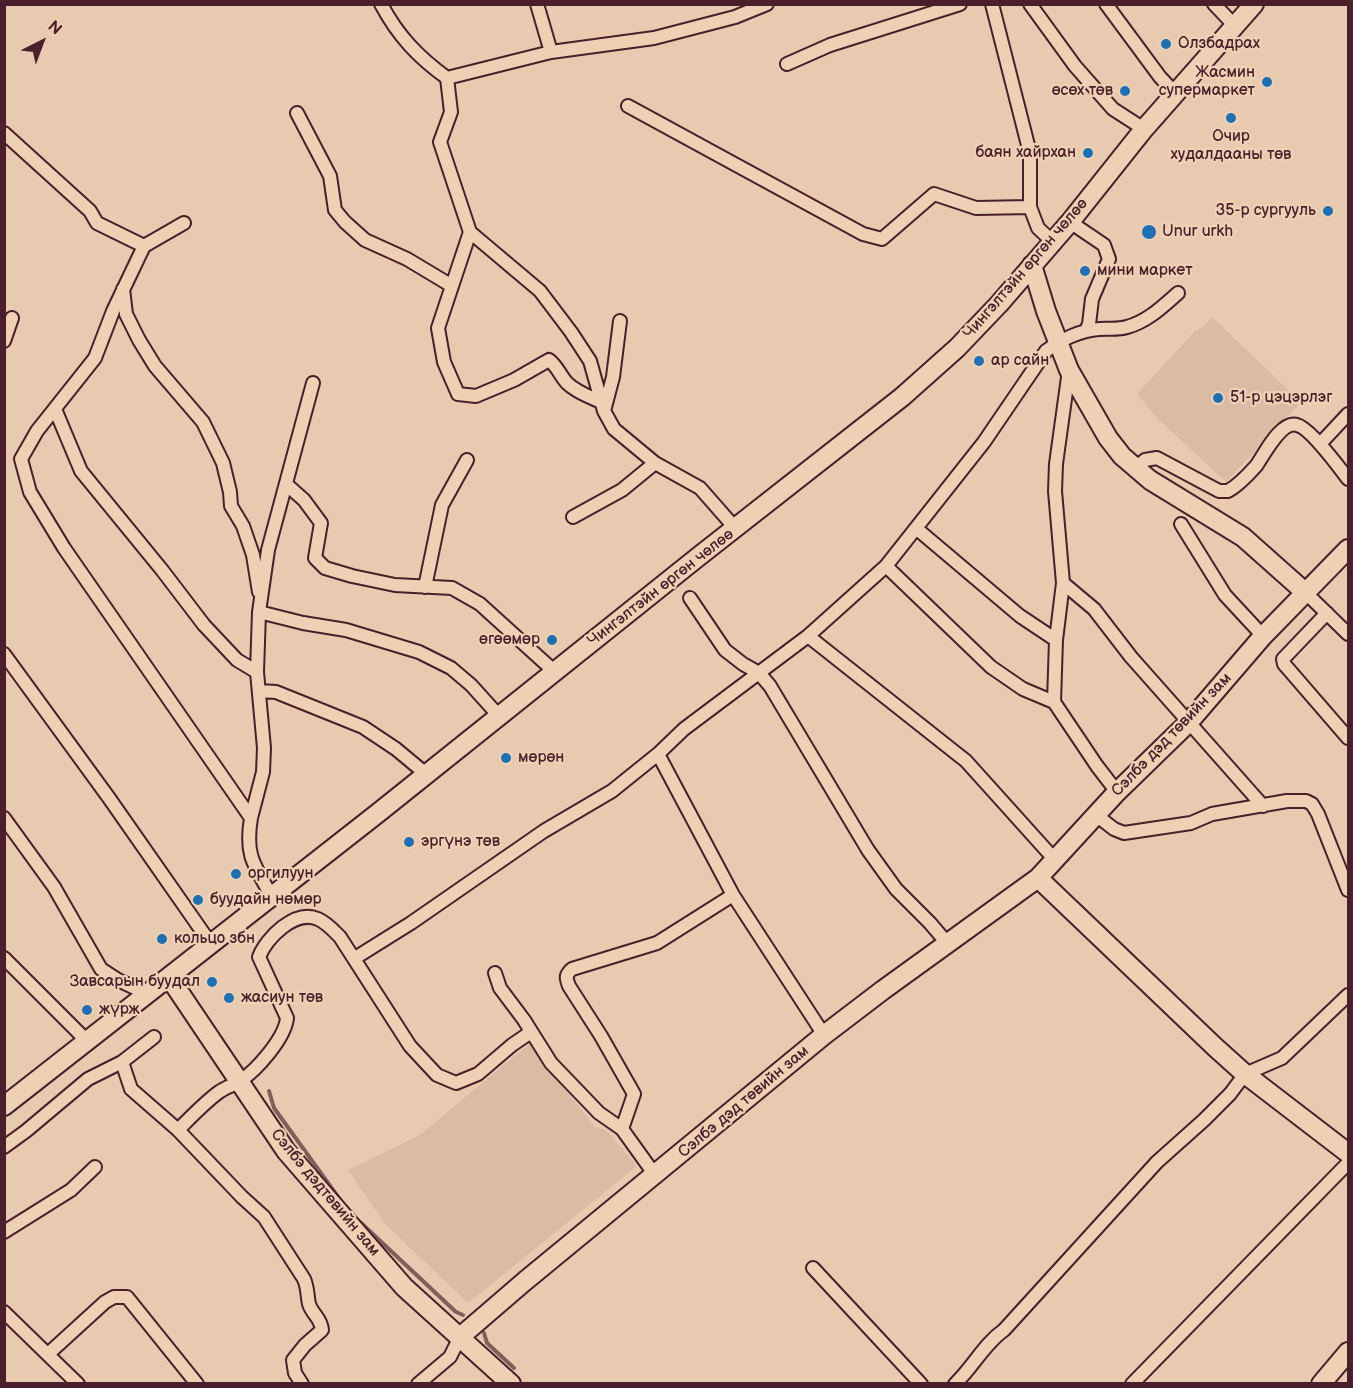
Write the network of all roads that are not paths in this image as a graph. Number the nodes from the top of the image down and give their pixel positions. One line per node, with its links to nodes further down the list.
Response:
1 (381, 4): 13 (street)
2 (537, 4): 11 (street)
3 (767, 4): 11 (street)
4 (960, 4): 12 (street)
5 (992, 4): 19 (street)
6 (1030, 4): 17 (street)
7 (1106, 4): 14 (street)
8 (1214, 4): 10 (street)
9 (1254, 4): 10 (street, Чингэлтэйн өргөн чөлөө)
10 (1235, 26): 14 (street, Чингэлтэйн өргөн чөлөө)
11 (551, 52): 13 (street)
12 (787, 64)
13 (447, 78): 22 (street)
14 (1177, 95): 17 (street, Чингэлтэйн өргөн чөлөө)
15 (628, 106): 19 (street)
16 (297, 113): 26 (street)
17 (1144, 129): 20 (street, Чингэлтэйн өргөн чөлөө)
18 (4, 133): 24 (street)
19 (1030, 207): 23 (street)
20 (1070, 222): 23 (street, Чингэлтэйн өргөн чөлөө); 31 (street)
21 (184, 223): 24 (street)
22 (470, 232): 26 (street); 36 (street)
23 (1053, 242): 25 (street, Чингэлтэйн өргөн чөлөө)
24 (144, 246): 27 (street)
25 (1032, 266): 33 (street); 47 (street, Чингэлтэйн өргөн чөлөө)
26 (452, 286): 36 (street)
27 (124, 288): 37 (street); 55 (street)
28 (1178, 293): 31 (street)
29 (12, 318): 32 (street)
30 (620, 321): 36 (street)
31 (1086, 331): 33 (street)
32 (4, 341)
33 (1058, 343): 34 (street); 48 (street)
34 (1069, 370): 42 (street); 51 (street)
35 (313, 383): 44 (street)
36 (603, 407): 41 (street)
37 (55, 409): 62 (street); 76 (street)
38 (1348, 414): 39 (street)
39 (1320, 444): 42 (street); 43 (street)
40 (466, 460): 52 (street)
41 (654, 463): 45 (street); 47 (street)
42 (1135, 469): 53 (street)
43 (1348, 479)
44 (286, 484): 52 (street); 55 (street)
45 (573, 517)
46 (1181, 524): 59 (street)
47 (736, 529): 63 (street, Чингэлтэйн өргөн чөлөө)
48 (917, 529): 50 (street); 60 (street)
49 (1348, 549): 53 (street, Сэлбэ дэд төвийн зам)
50 (886, 566): 58 (street); 66 (street)
51 (1063, 583): 60 (street); 68 (street)
52 (425, 587): 63 (street)
53 (1306, 592): 56 (street); 59 (street, Сэлбэ дэд төвийн зам)
54 (690, 598): 64 (street)
55 (260, 607): 62 (street); 67 (street)
56 (1327, 613): 57 (street); 69 (street)
57 (1348, 634)
58 (808, 636): 64 (street); 77 (street)
59 (1263, 636): 68 (street, Сэлбэ дэд төвийн зам)
60 (1056, 640): 66 (street)
61 (4, 654): 84 (street)
62 (258, 672): 65 (street)
63 (555, 672): 67 (street, Чингэлтэйн өргөн чөлөө)
64 (759, 673): 70 (street); 83 (street)
65 (259, 691): 71 (street); 76 (street)
66 (1054, 702): 72 (street)
67 (499, 716): 71 (street, Чингэлтэйн өргөн чөлөө)
68 (1188, 722): 72 (street, Сэлбэ дэд төвийн зам); 73 (street)
69 (1348, 738)
70 (658, 754): 82 (street); 86 (street)
71 (426, 774): 81 (street, Чингэлтэйн өргөн чөлөө)
72 (1117, 792): 74 (street, Сэлбэ дэд төвийн зам)
73 (1263, 806): 74 (street); 78 (street)
74 (1096, 815): 77 (street, Сэлбэ дэд төвийн зам)
75 (4, 818): 89 (street)
76 (251, 818): 81 (street)
77 (1056, 861): 79 (street, Сэлбэ дэд төвийн зам)
78 (1345, 871): 80 (street)
79 (1038, 878): 83 (street, Сэлбэ дэд төвийн зам); 96 (street)
80 (1348, 890)
81 (271, 895): 84 (street, Чингэлтэйн өргөн чөлөө)
82 (733, 895): 92 (street); 99 (street)
83 (947, 943): 92 (street, Сэлбэ дэд төвийн зам)
84 (211, 944): 88 (street, Чингэлтэйн өргөн чөлөө)
85 (4, 958): 94 (street)
86 (355, 958): 91 (street); 97 (street)
87 (495, 973): 91 (street)
88 (169, 977): 89 (street, Чингэлтэйн өргөн чөлөө); 97 (street, Сэлбэ дэдтөвийн зам)
89 (148, 994): 94 (street, Чингэлтэйн өргөн чөлөө)
90 (1348, 995): 96 (street)
91 (531, 1032): 99 (street)
92 (824, 1035): 105 (street, Сэлбэ дэд төвийн зам)
93 (154, 1037): 95 (street)
94 (87, 1041): 98 (street, Чингэлтэйн өргөн чөлөө)
95 (122, 1062): 100 (street); 101 (street)
96 (1245, 1074): 102 (street); 118 (street)
97 (240, 1082): 100 (street); 109 (street, Сэлбэ дэдтөвийн зам)
98 (4, 1106)
99 (621, 1129): 105 (street)
100 (177, 1130): 114 (street)
101 (4, 1147)
102 (1348, 1153)
103 (1348, 1163): 119 (street)
104 (95, 1167): 106 (street)
105 (655, 1175): 109 (street, Сэлбэ дэд төвийн зам)
106 (4, 1232)
107 (813, 1268): 117 (street)
108 (4, 1312): 111 (street)
109 (460, 1337): 115 (street); 116 (street, Сэлбэ дэдтөвийн зам)
110 (1348, 1352): 120 (street)
111 (48, 1354): 112 (street); 113 (street)
112 (78, 1383)
113 (197, 1383)
114 (302, 1383)
115 (418, 1383)
116 (511, 1383)
117 (921, 1383)
118 (955, 1383)
119 (1132, 1383)
120 (1321, 1383)

